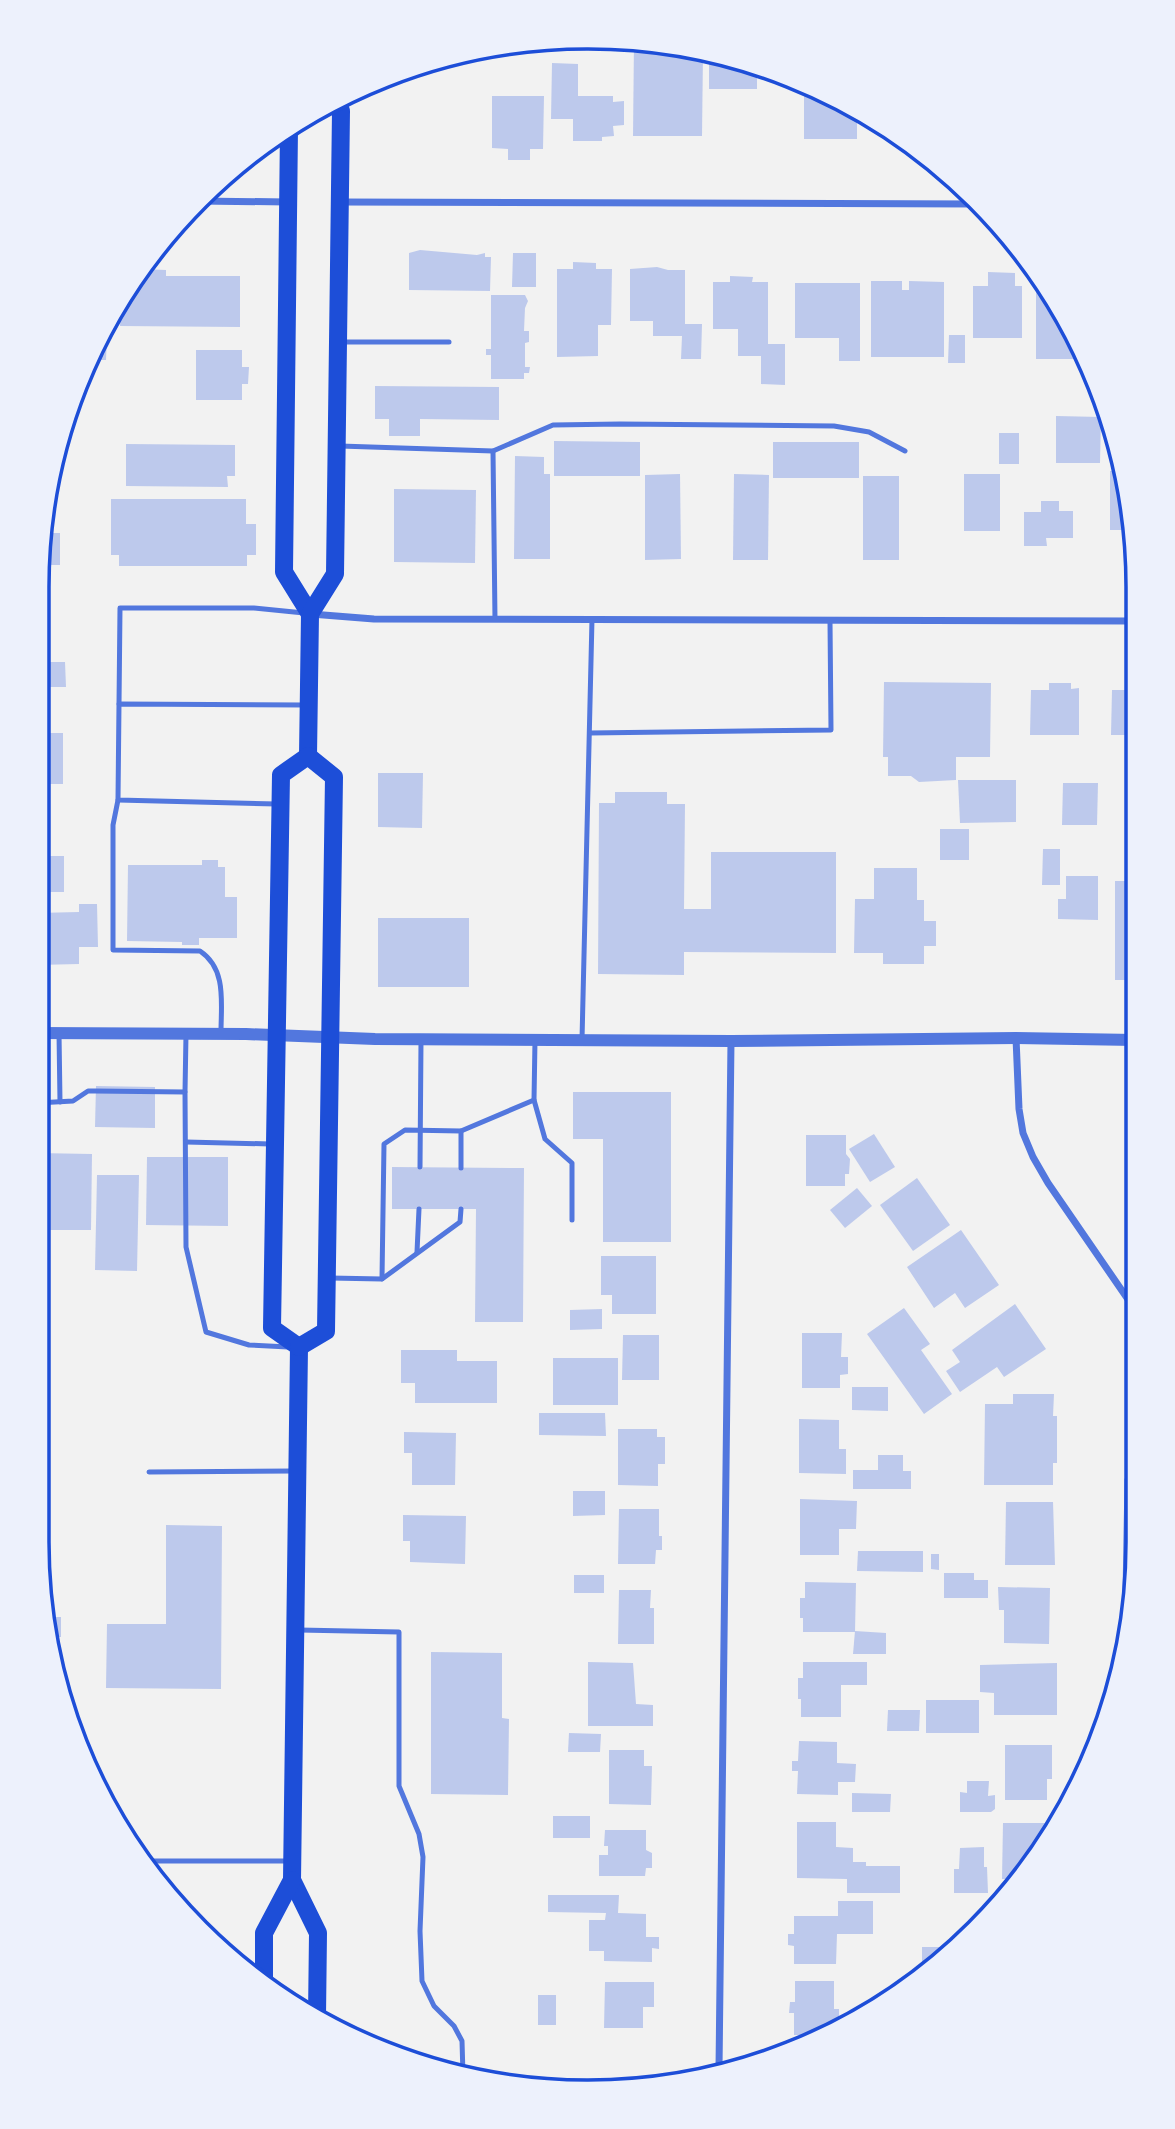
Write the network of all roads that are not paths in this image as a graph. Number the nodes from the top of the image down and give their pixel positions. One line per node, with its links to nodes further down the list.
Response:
1 (340, 109): 5 (main road)
2 (289, 139): 4 (main road)
3 (213, 201): 4 (street)
4 (288, 202): 12 (main road)
5 (339, 202): 6 (street); 7 (main road)
6 (965, 204)
7 (338, 342): 8 (lane); 9 (main road)
8 (450, 342)
9 (337, 446): 10 (lane); 12 (main road)
10 (493, 451): 11 (lane); 13 (lane)
11 (905, 451)
12 (310, 614): 13 (street); 17 (lane); 18 (main road)
13 (495, 619): 14 (street)
14 (592, 619): 15 (street); 19 (lane)
15 (830, 621): 16 (street); 19 (lane)
16 (1126, 621)
17 (119, 704): 18 (lane); 21 (lane)
18 (309, 705): 20 (main road)
19 (590, 733): 32 (lane)
20 (308, 756): 22 (main road); 28 (main road)
21 (118, 800): 22 (lane); 26 (lane)
22 (281, 804): 27 (main road)
23 (49, 1033): 24 (street)
24 (59, 1033): 25 (street); 38 (lane)
25 (186, 1034): 26 (street); 35 (lane)
26 (221, 1034): 27 (street)
27 (278, 1035): 28 (street); 42 (main road)
28 (330, 1037): 30 (street); 49 (main road)
29 (1016, 1038): 33 (street); 34 (street); 51 (street)
30 (421, 1039): 31 (street); 39 (lane)
31 (535, 1040): 32 (street); 36 (lane)
32 (582, 1040): 34 (street)
33 (1126, 1040)
34 (731, 1041): 61 (street)
35 (185, 1092): 38 (lane); 41 (lane)
36 (534, 1100): 40 (lane); 47 (lane)
37 (49, 1102): 38 (lane)
38 (60, 1102)
39 (420, 1130): 40 (lane); 43 (lane); 50 (lane)
40 (461, 1131): 44 (lane)
41 (186, 1142): 42 (lane); 52 (lane)
42 (276, 1144): 52 (main road)
43 (419, 1167)
44 (461, 1168)
45 (419, 1209): 48 (lane)
46 (461, 1209): 48 (lane)
47 (572, 1220)
48 (417, 1252): 50 (lane)
49 (327, 1278): 50 (lane); 52 (main road)
50 (382, 1279)
51 (1126, 1296)
52 (299, 1347): 53 (main road)
53 (298, 1471): 54 (lane); 55 (main road)
54 (149, 1472)
55 (295, 1630): 57 (main road); 62 (lane)
56 (154, 1861): 57 (lane)
57 (292, 1861): 58 (main road)
58 (292, 1880): 59 (main road); 60 (main road)
59 (264, 1972)
60 (317, 2007)
61 (719, 2064)
62 (463, 2065)

